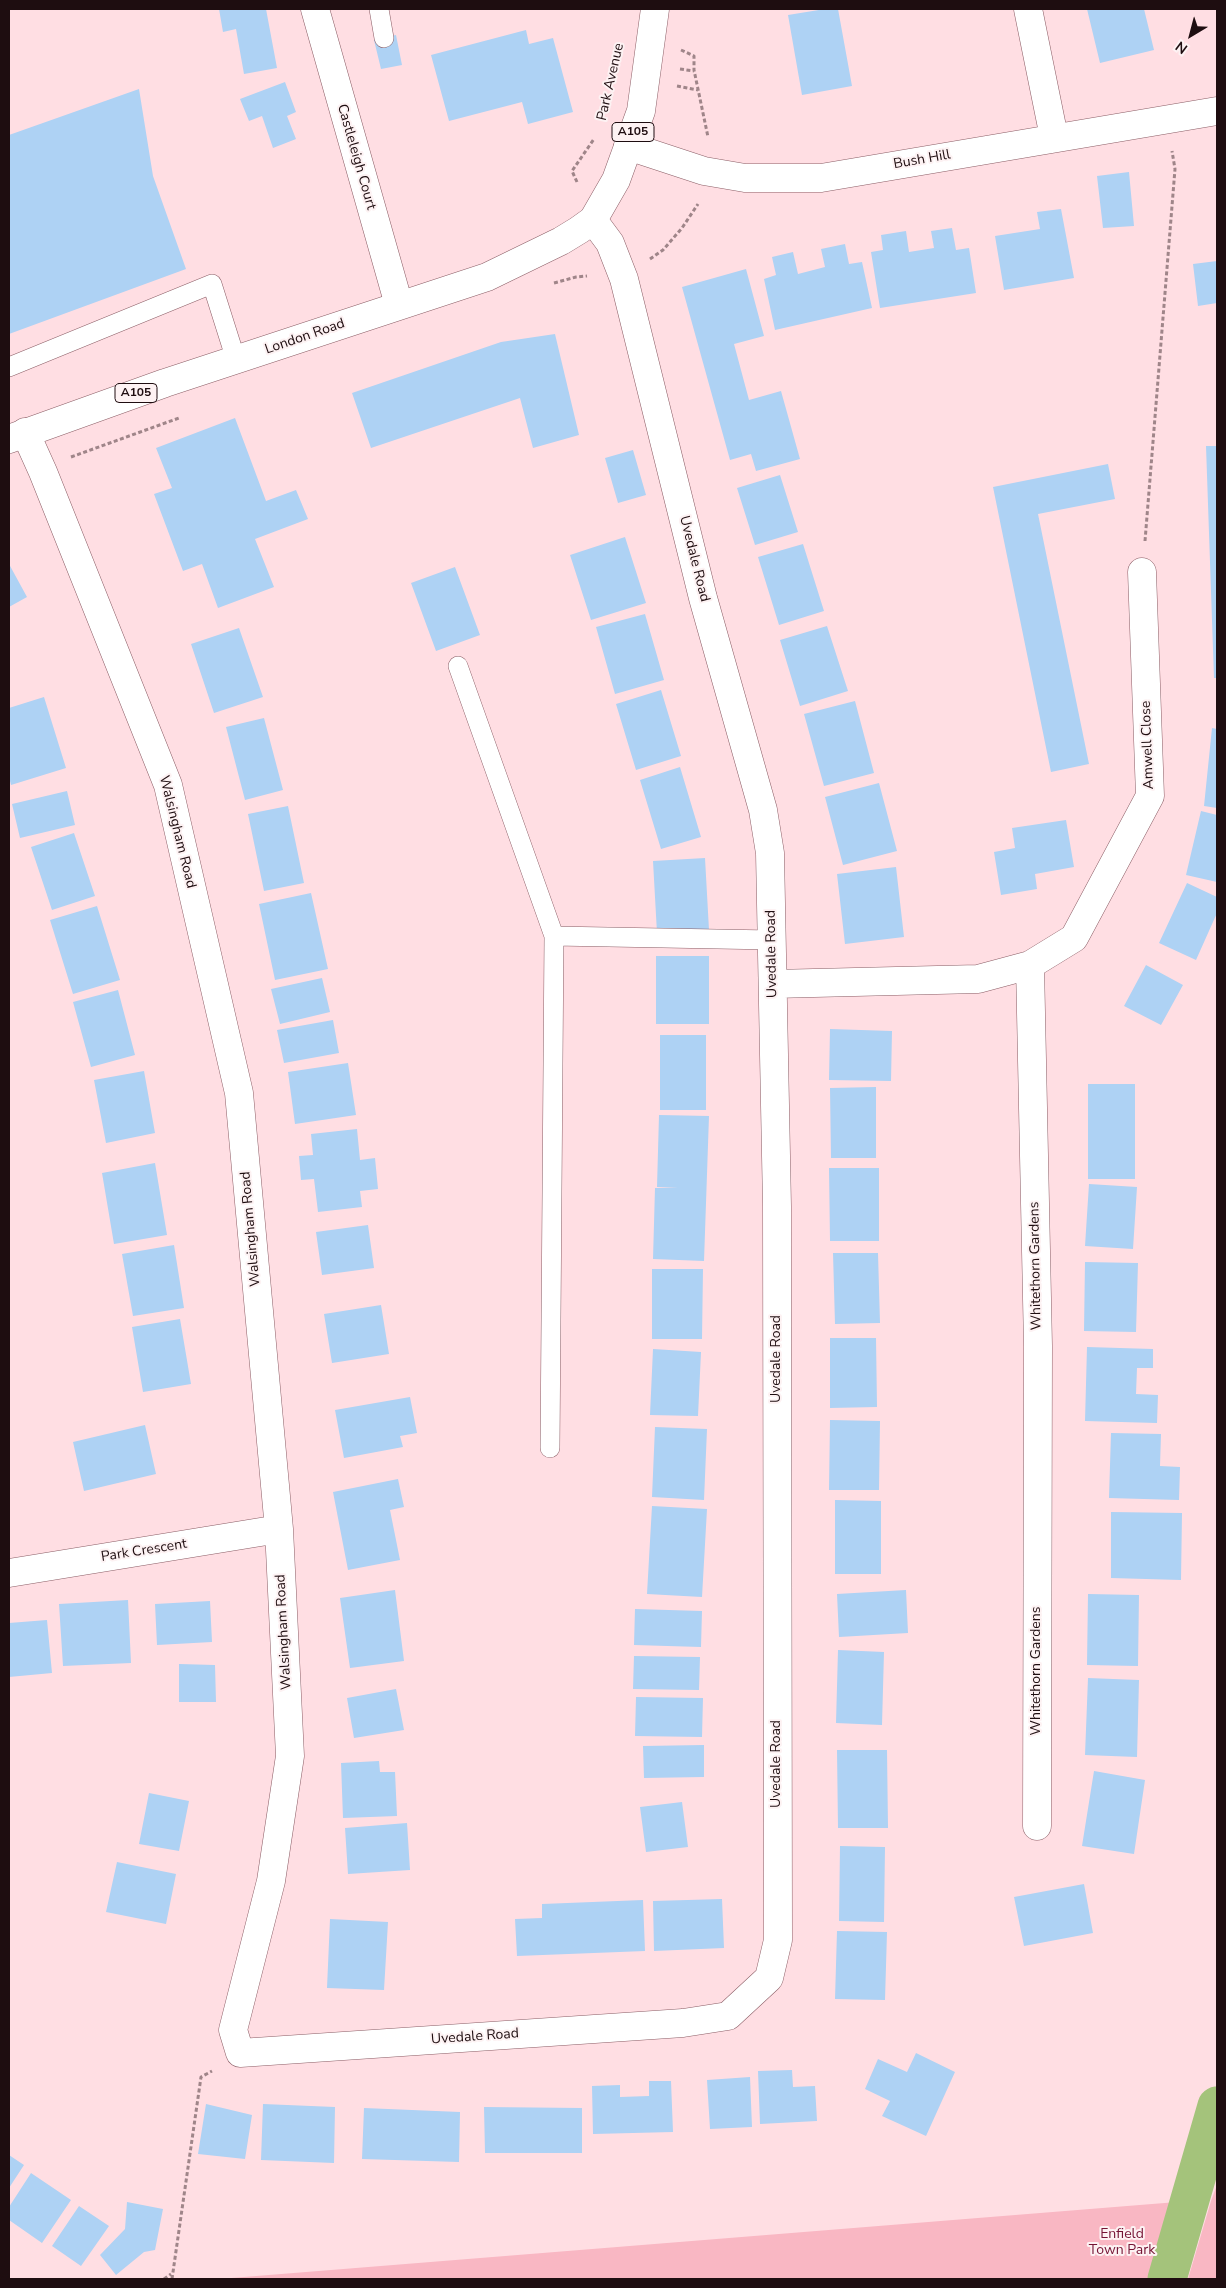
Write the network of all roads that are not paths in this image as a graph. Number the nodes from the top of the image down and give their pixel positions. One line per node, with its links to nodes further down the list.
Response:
1 (315, 9): 10 (street, Castleleigh Court)
2 (379, 9): 5 (lane)
3 (655, 9): 8 (street, A105)
4 (1028, 9): 7 (street)
5 (384, 38)
6 (1217, 110): 7 (street, Bush Hill)
7 (1054, 137): 8 (street, Bush Hill)
8 (628, 146): 9 (street, A105)
9 (593, 220): 10 (street, London Road / A105); 17 (street, Uvedale Road)
10 (399, 305): 11 (street, London Road / A105)
11 (236, 360): 12 (lane); 13 (street, London Road / A105)
12 (9, 367)
13 (17, 435): 21 (street, Walsingham Road)
14 (1142, 572): 18 (street, Amwell Close)
15 (458, 666): 16 (lane)
16 (554, 936): 17 (lane); 20 (lane)
17 (772, 940): 19 (street, Uvedale Road)
18 (1030, 965): 19 (street); 23 (street, Whitethorn Gardens)
19 (773, 984): 24 (street, Uvedale Road)
20 (550, 1448)
21 (279, 1530): 22 (street, Park Crescent); 24 (street, Walsingham Road)
22 (9, 1573)
23 (1037, 1826)
24 (240, 2053)

